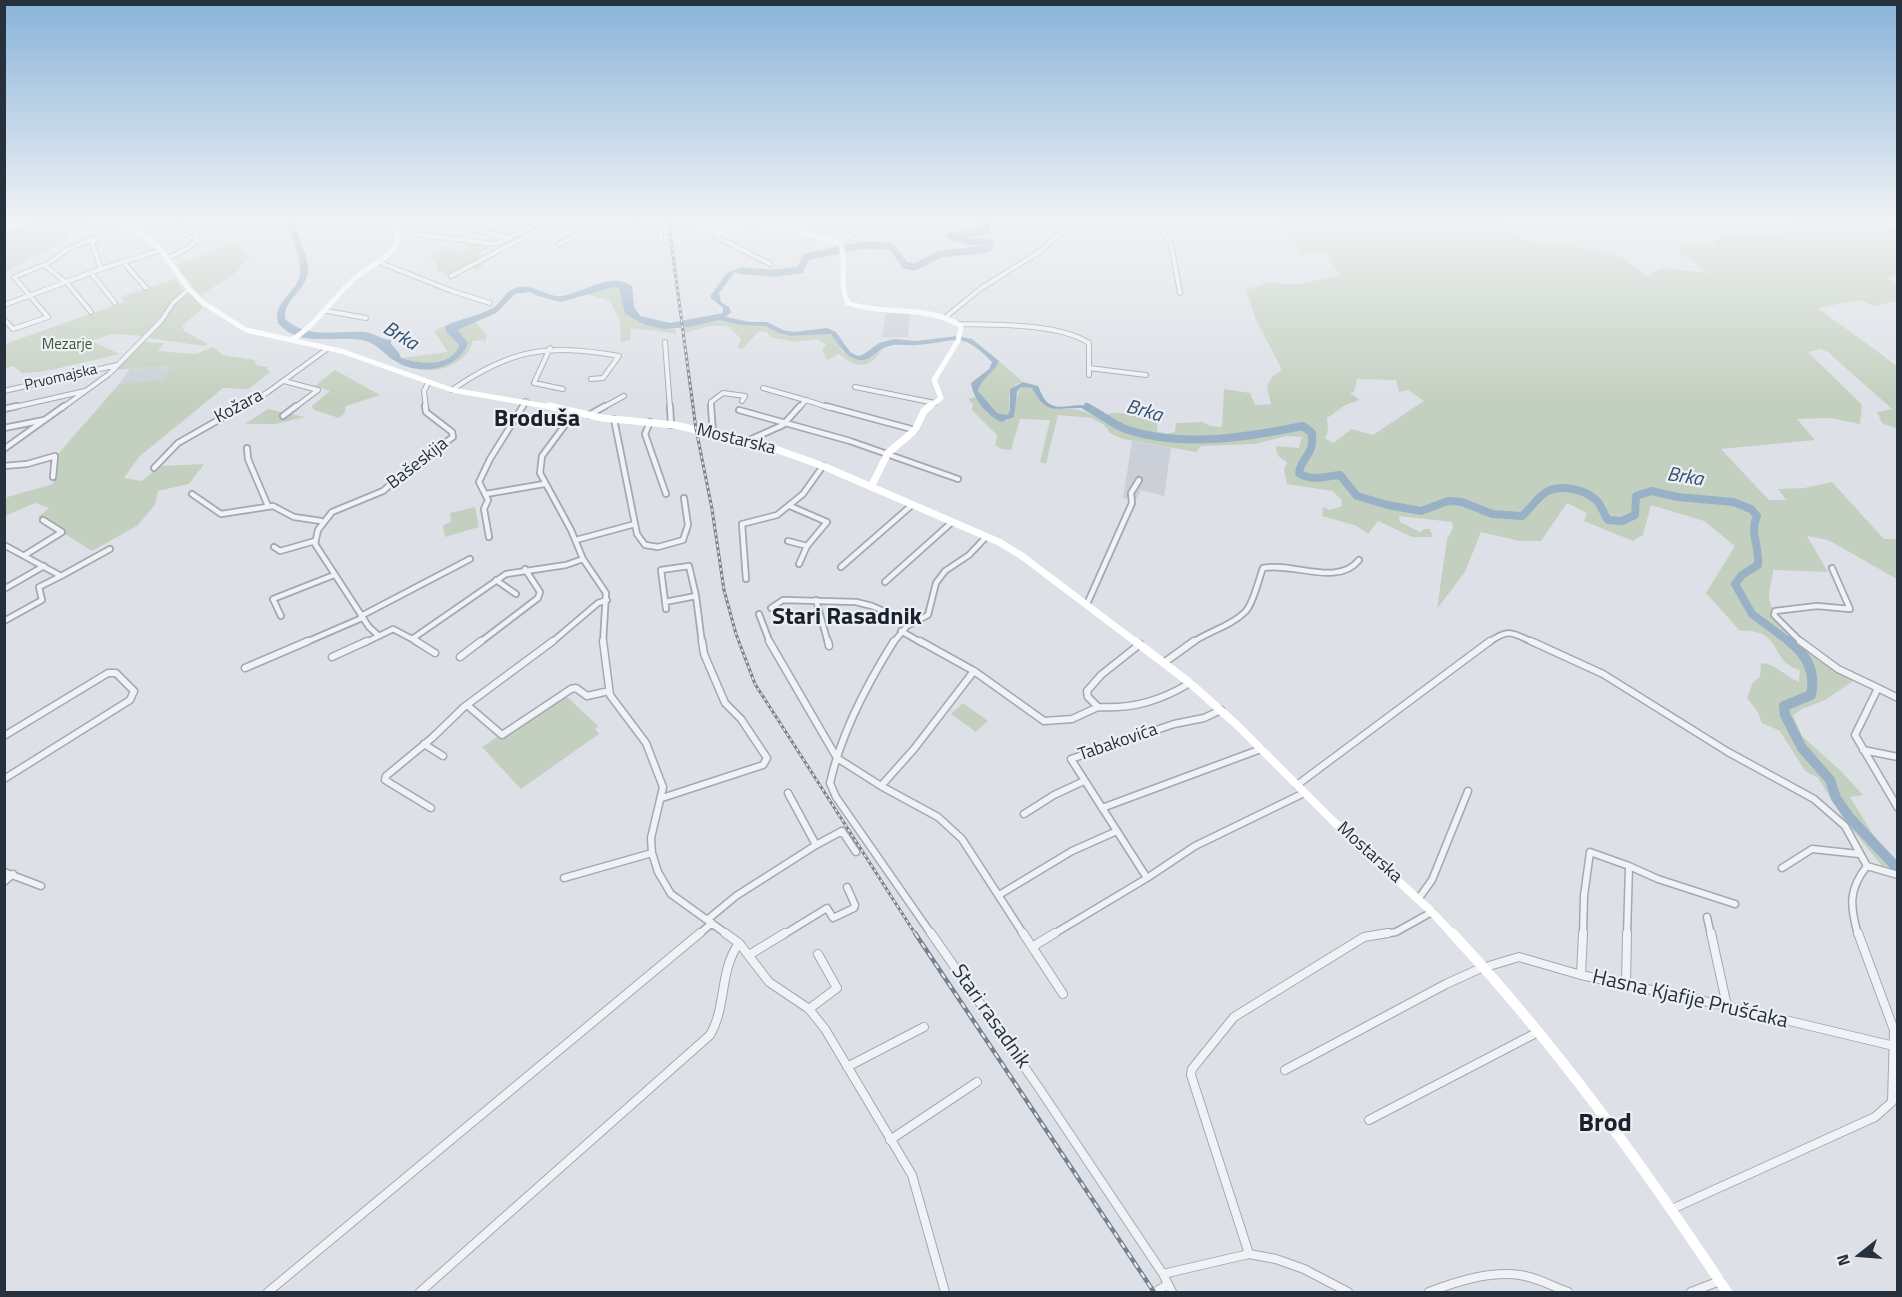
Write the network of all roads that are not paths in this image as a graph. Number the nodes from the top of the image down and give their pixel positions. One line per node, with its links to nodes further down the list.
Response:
1 (15, 279): 16 (street)
2 (62, 279): 12 (street)
3 (78, 279): 12 (street)
4 (95, 279): 17 (street)
5 (138, 279): 13 (street)
6 (181, 279): 14 (main road, Mostarska)
7 (355, 279): 20 (main road)
8 (420, 279): 18 (street)
9 (845, 279): 22 (main road)
10 (997, 279): 22 (street)
11 (1177, 279): 15 (street)
12 (67, 283): 16 (street); 21 (street)
13 (146, 288)
14 (189, 290): 26 (main road, Mostarska); 30 (street)
15 (1180, 293)
16 (30, 296): 19 (street); 24 (street)
17 (115, 303)
18 (490, 303)
19 (4, 305)
20 (327, 310): 23 (street); 26 (main road)
21 (91, 312)
22 (947, 316): 25 (main road)
23 (366, 318)
24 (4, 319)
25 (959, 324): 31 (street); 47 (main road)
26 (294, 338): 29 (main road, Mostarska)
27 (665, 342): 57 (street)
28 (550, 348): 34 (street); 39 (street); 41 (street)
29 (327, 349): 35 (street, Kožara); 36 (main road, Mostarska)
30 (118, 365): 40 (street); 42 (street, Prvomajska)
31 (1089, 368): 32 (street); 33 (street)
32 (1089, 375)
33 (1146, 375)
34 (591, 379)
35 (284, 381): 51 (street); 67 (street, Kožara)
36 (428, 383): 41 (main road, Mostarska); 81 (street, Bašeskija)
37 (855, 387): 47 (street)
38 (763, 388): 44 (street)
39 (563, 389)
40 (87, 390): 48 (street); 54 (street)
41 (452, 390): 45 (main road, Mostarska)
42 (4, 391)
43 (624, 396): 52 (street)
44 (805, 400): 55 (street); 59 (street)
45 (526, 401): 50 (main road, Mostarska); 74 (street)
46 (742, 401): 60 (street)
47 (934, 403): 59 (main road)
48 (4, 410)
49 (739, 410): 55 (street)
50 (571, 412): 52 (main road, Mostarska); 71 (street)
51 (283, 416)
52 (588, 416): 53 (main road, Mostarska)
53 (615, 419): 56 (main road, Mostarska); 83 (street)
54 (45, 420): 58 (street); 63 (street)
55 (787, 421): 61 (street); 64 (street)
56 (650, 422): 57 (main road, Mostarska); 75 (street)
57 (671, 425): 60 (main road, Mostarska)
58 (4, 429)
59 (915, 430): 64 (main road)
60 (712, 433): 61 (main road, Mostarska)
61 (747, 441): 66 (main road, Mostarska)
62 (247, 448): 78 (street)
63 (4, 449)
64 (888, 453): 69 (street); 72 (main road)
65 (4, 465): 68 (street)
66 (823, 466): 72 (main road, Mostarska); 79 (street)
67 (154, 468)
68 (53, 477)
69 (958, 480)
70 (1139, 480): 113 (street)
71 (544, 484): 74 (street); 86 (street)
72 (871, 487): 77 (main road, Mostarska)
73 (192, 494): 78 (street)
74 (486, 494): 84 (street)
75 (666, 494)
76 (684, 498): 83 (street)
77 (912, 505): 82 (main road, Mostarska); 99 (street)
78 (268, 506): 81 (street)
79 (790, 506): 90 (street); 104 (street)
80 (43, 520): 93 (street)
81 (321, 521): 87 (street)
82 (951, 523): 85 (main road, Mostarska); 106 (street)
83 (634, 524): 86 (street)
84 (489, 537)
85 (986, 537): 113 (main road, Mostarska); 120 (street, Stari rasadnik)
86 (576, 540): 95 (street)
87 (315, 541): 91 (street); 102 (street)
88 (788, 541): 90 (street)
89 (4, 545): 93 (street)
90 (807, 546): 97 (street)
91 (274, 547)
92 (110, 549): 103 (street)
93 (25, 555): 98 (street)
94 (470, 559): 118 (street)
95 (583, 559): 101 (street); 110 (street)
96 (1359, 560): 129 (street)
97 (799, 564)
98 (44, 566): 103 (street); 107 (street)
99 (841, 567)
100 (1832, 568): 133 (street)
101 (525, 569): 105 (street); 128 (street)
102 (334, 575): 117 (street); 118 (street)
103 (61, 576): 119 (street)
104 (746, 579)
105 (495, 580): 108 (street); 123 (street)
106 (885, 582)
107 (4, 590)
108 (516, 594)
109 (696, 596): 112 (street); 112 (street); 153 (street)
110 (607, 600): 134 (street); 136 (street)
111 (816, 600): 114 (street); 120 (street); 125 (street)
112 (665, 602): 115 (street)
113 (1087, 604): 124 (main road, Mostarska)
114 (771, 608)
115 (666, 609)
116 (759, 614): 145 (street)
117 (281, 616)
118 (361, 617): 122 (street); 130 (street)
119 (4, 621)
120 (911, 623): 121 (street, Stari rasadnik)
121 (901, 631): 131 (street); 145 (street, Stari rasadnik)
122 (379, 636): 123 (street); 127 (street)
123 (412, 639): 126 (street)
124 (1140, 644): 129 (main road, Mostarska); 137 (street)
125 (829, 646)
126 (435, 653)
127 (332, 657)
128 (460, 657)
129 (1165, 662): 132 (main road, Mostarska)
130 (245, 668)
131 (974, 671): 137 (street); 149 (street)
132 (1190, 683): 137 (street); 138 (main road, Mostarska)
133 (1878, 688): 135 (street); 142 (street)
134 (609, 691): 136 (street); 153 (street)
135 (1898, 698)
136 (467, 705): 140 (street)
137 (1098, 707)
138 (1221, 710): 141 (main road, Mostarska); 147 (street, Tabakovića)
139 (4, 736): 146 (street)
140 (424, 744): 143 (street); 154 (street)
141 (1261, 748): 148 (main road, Mostarska); 155 (street)
142 (1863, 750): 144 (street); 156 (street)
143 (443, 756)
144 (1898, 757)
145 (837, 758): 149 (street); 201 (street, Stari rasadnik)
146 (4, 779)
147 (1084, 781): 155 (street, Tabakovića); 157 (street)
148 (1297, 784): 152 (main road, Mostarska); 162 (street)
149 (881, 786): 174 (street)
150 (1468, 791): 175 (street)
151 (788, 793): 159 (street)
152 (1304, 793): 170 (street); 175 (main road, Mostarska)
153 (662, 798): 161 (street)
154 (431, 808)
155 (1102, 808): 158 (street, Tabakovića)
156 (1898, 808)
157 (1024, 814)
158 (1117, 831): 170 (street, Tabakovića); 174 (street)
159 (816, 845): 160 (street); 179 (street)
160 (856, 852)
161 (652, 854): 169 (street); 179 (street)
162 (1859, 854): 164 (street); 165 (street)
163 (1629, 866): 176 (street); 185 (street); 186 (street)
164 (1867, 866): 168 (street); 192 (street)
165 (1782, 868)
166 (4, 872): 167 (street)
167 (12, 874): 171 (street); 172 (street)
168 (1895, 875)
169 (564, 878)
170 (1147, 878): 181 (street)
171 (4, 882)
172 (41, 886)
173 (847, 887): 183 (street)
174 (999, 895): 181 (street)
175 (1419, 898): 177 (main road, Mostarska)
176 (1735, 904)
177 (1432, 912): 184 (main road, Mostarska); 200 (street)
178 (1707, 917): 188 (street)
179 (710, 921): 180 (street); 204 (street)
180 (740, 943): 183 (street); 205 (street)
181 (1032, 947): 187 (street)
182 (818, 954): 189 (street)
183 (749, 955): 189 (street)
184 (1485, 967): 185 (street, Hasna Kjafije Prušćaka); 191 (main road, Mostarska); 194 (street)
185 (1581, 975): 186 (street, Hasna Kjafije Prušćaka)
186 (1626, 985): 188 (street, Hasna Kjafije Prušćaka)
187 (1063, 994)
188 (1727, 1006): 192 (street, Hasna Kjafije Prušćaka)
189 (809, 1009): 193 (street)
190 (924, 1027): 193 (street)
191 (1538, 1032): 197 (street); 199 (main road, Mostarska)
192 (1897, 1047): 196 (street)
193 (847, 1066): 198 (street)
194 (1285, 1070)
195 (977, 1082): 198 (street)
196 (1895, 1102): 199 (street)
197 (1369, 1120)
198 (890, 1140): 206 (street)
199 (1671, 1209): 202 (main road, Mostarska)
200 (1249, 1254): 201 (street); 208 (street)
201 (1163, 1274): 203 (street, Stari rasadnik)
202 (1720, 1281): 211 (street); 212 (main road, Mostarska)
203 (1170, 1289): 207 (street)
204 (268, 1293)
205 (420, 1293)
206 (945, 1293)
207 (1155, 1293)
208 (1348, 1293)
209 (1429, 1293): 210 (street)
210 (1568, 1293)
211 (1691, 1293)
212 (1727, 1293)

